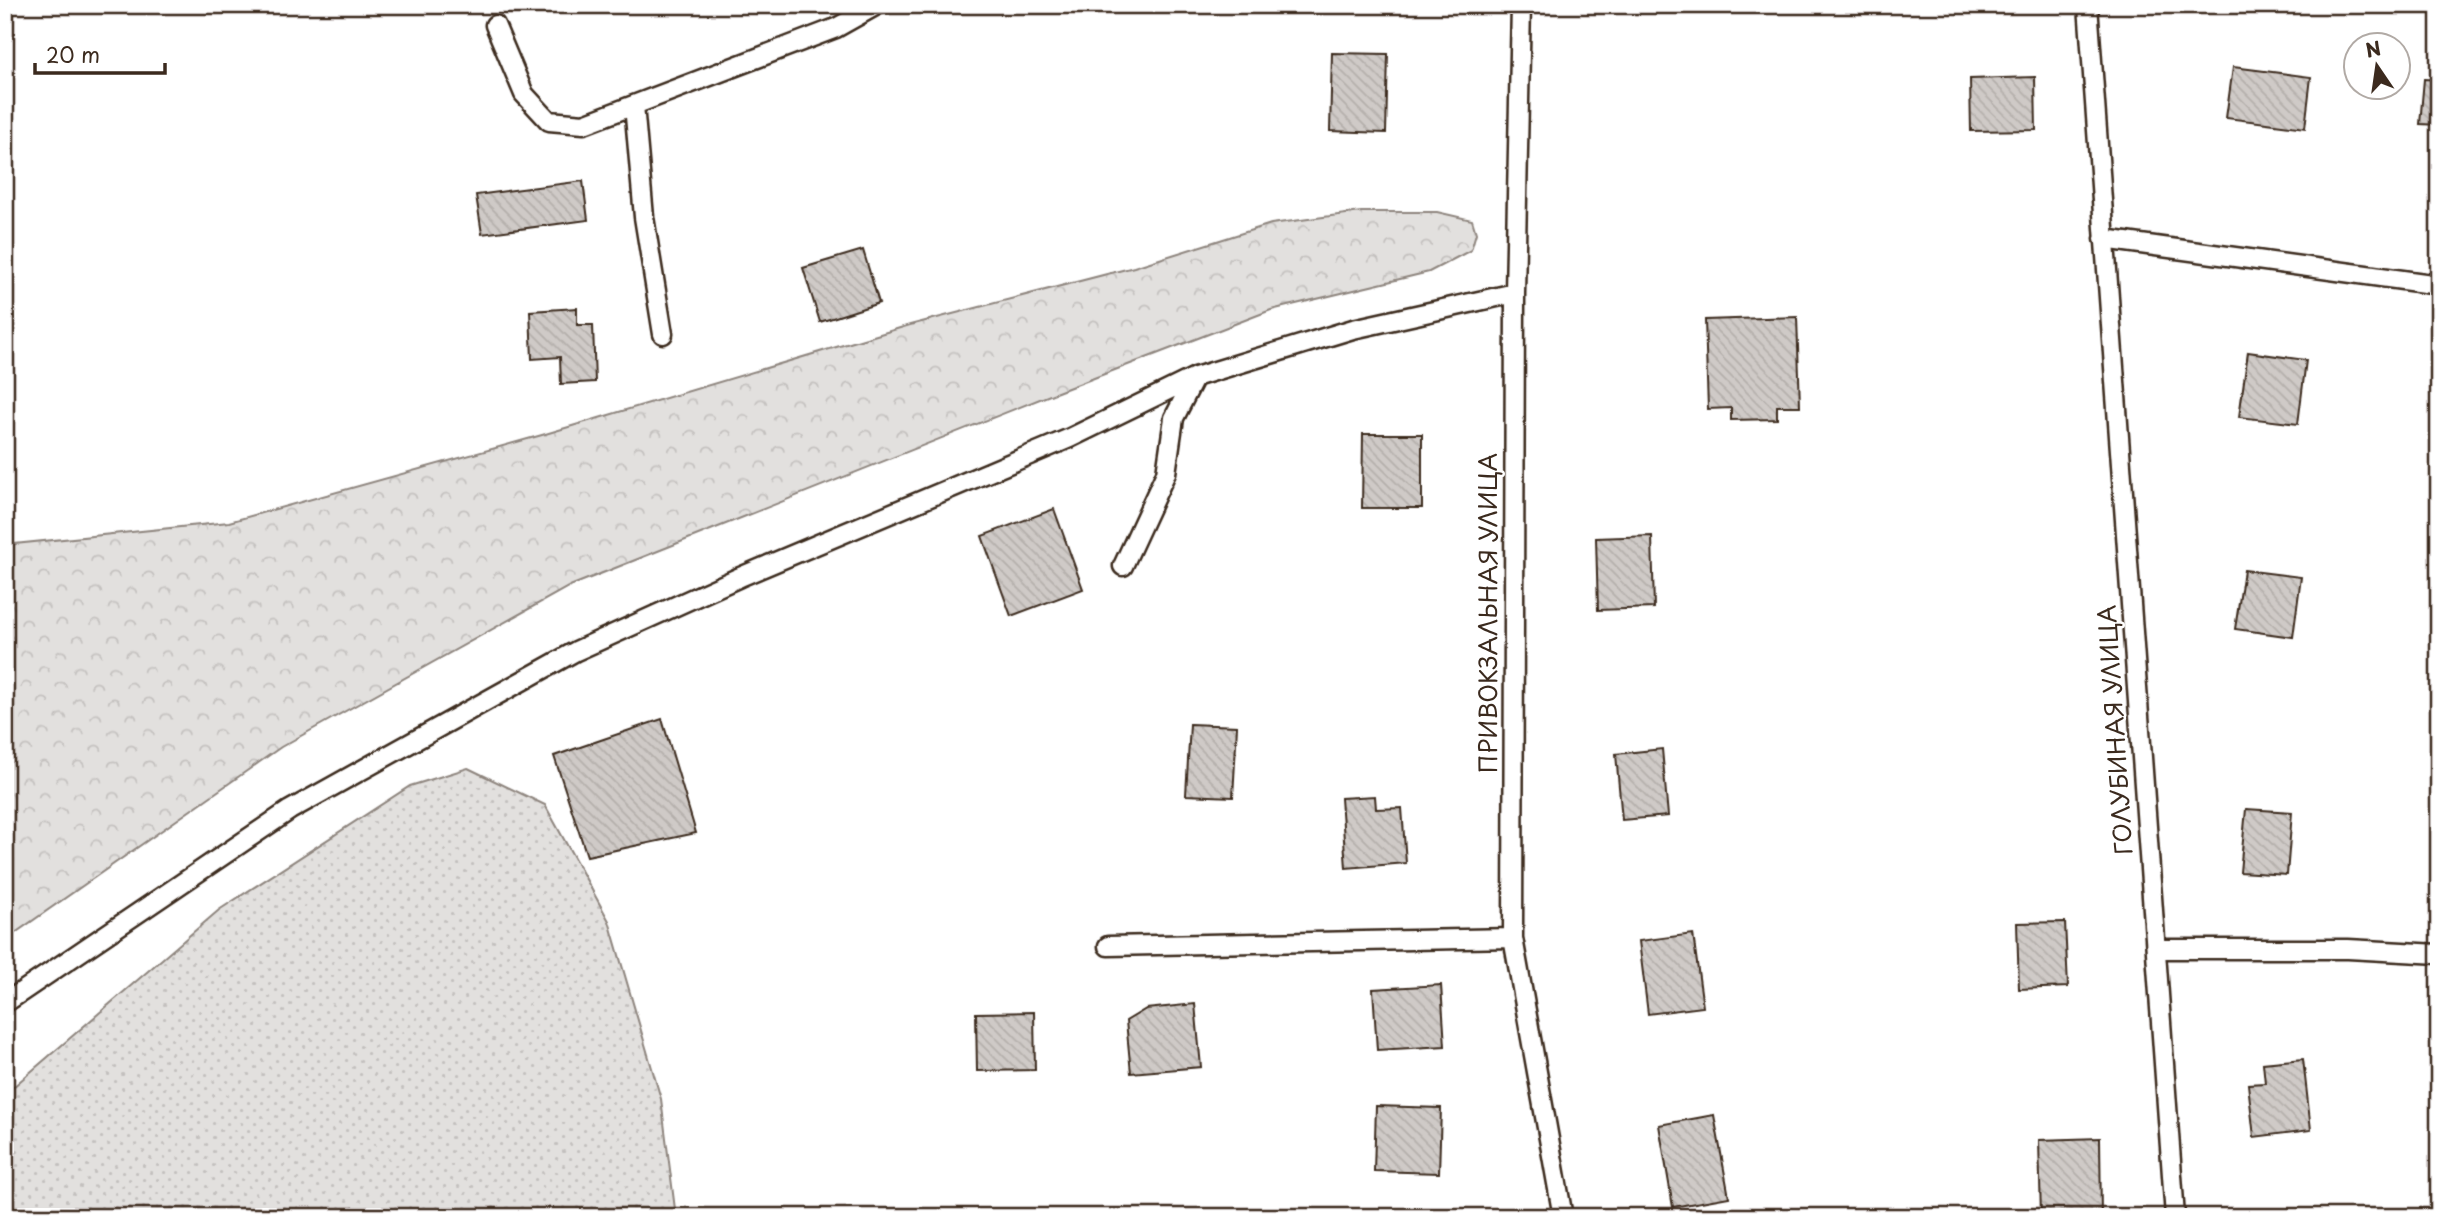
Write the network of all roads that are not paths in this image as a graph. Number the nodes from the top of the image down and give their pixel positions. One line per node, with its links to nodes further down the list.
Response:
1 (877, 5): 5 (lane)
2 (1521, 5): 8 (lane, ПРИВОКЗАЛЬНАЯ УЛИЦА)
3 (2088, 5): 6 (lane, ГОЛУБИНАЯ УЛИЦА)
4 (495, 24): 5 (lane)
5 (634, 105): 9 (lane)
6 (2105, 239): 7 (lane); 14 (lane, ГОЛУБИНАЯ УЛИЦА)
7 (2439, 285)
8 (1515, 293): 10 (lane); 12 (lane, ПРИВОКЗАЛЬНАЯ УЛИЦА)
9 (663, 334)
10 (1195, 377): 11 (lane); 16 (lane)
11 (1122, 566)
12 (1513, 938): 13 (lane); 17 (lane, ПРИВОКЗАЛЬНАЯ УЛИЦА)
13 (1108, 946)
14 (2156, 949): 15 (lane); 18 (lane, ГОЛУБИНАЯ УЛИЦА)
15 (2439, 954)
16 (5, 1003)
17 (1563, 1217)
18 (2175, 1217)

